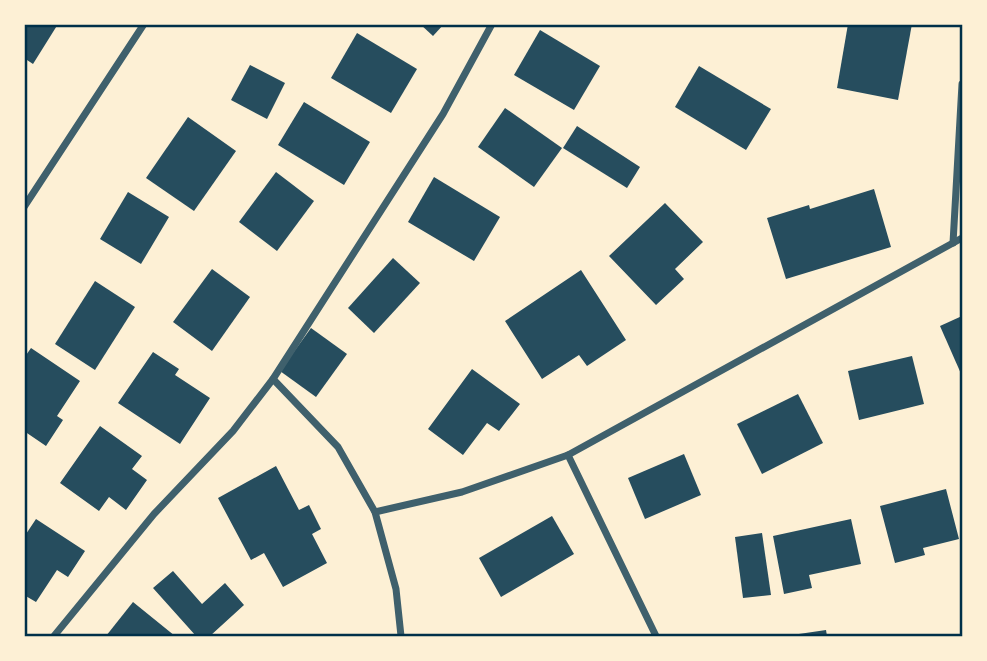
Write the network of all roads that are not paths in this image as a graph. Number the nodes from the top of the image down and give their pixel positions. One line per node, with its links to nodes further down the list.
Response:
1 (144, 24): 4 (street)
2 (492, 24): 7 (street)
3 (962, 84): 6 (street)
4 (24, 207)
5 (962, 238): 6 (street)
6 (953, 243): 8 (street)
7 (273, 379): 9 (street); 10 (street)
8 (568, 455): 9 (street); 12 (street)
9 (375, 512): 11 (street)
10 (54, 636)
11 (401, 636)
12 (656, 636)

